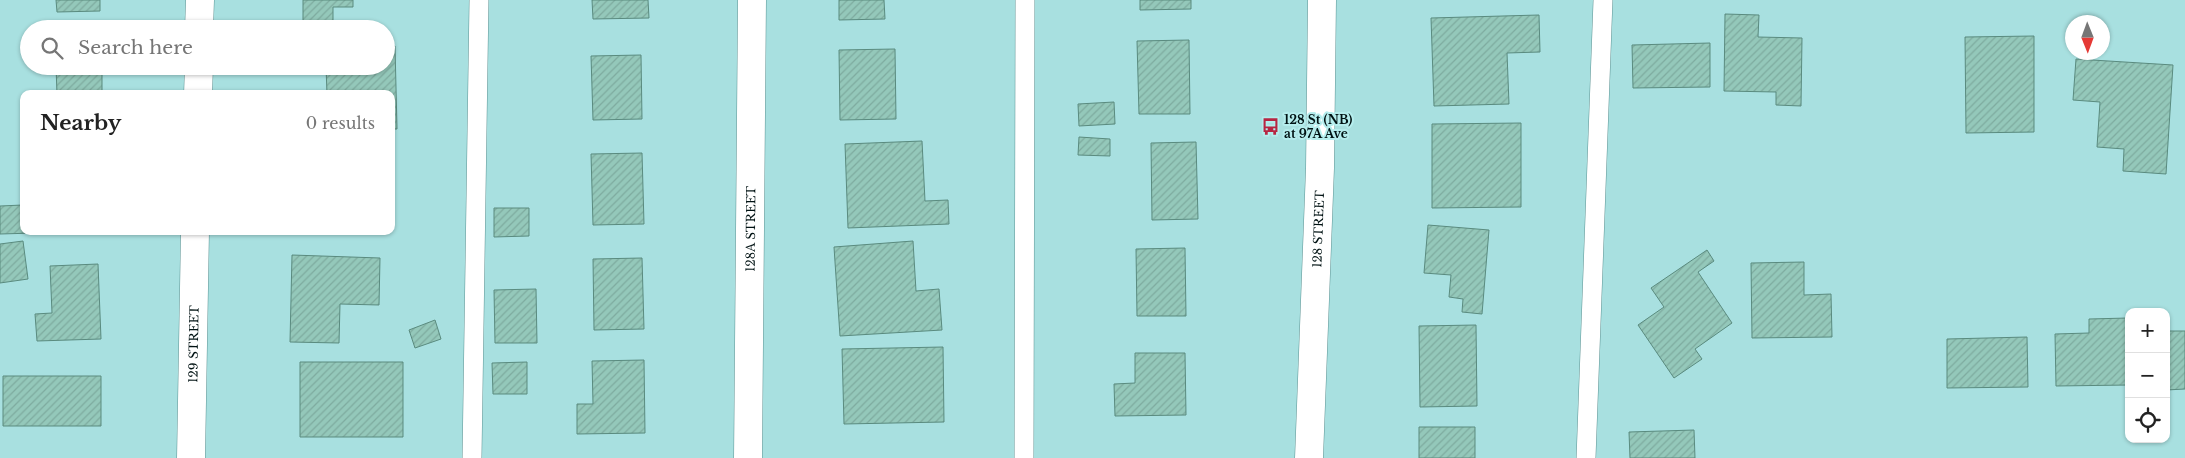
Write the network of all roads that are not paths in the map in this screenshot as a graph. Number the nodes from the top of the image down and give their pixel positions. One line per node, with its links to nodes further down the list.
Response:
1 (200, 0): 7 (street)
2 (479, 0): 12 (lane)
3 (752, 0): 13 (street, 128A STREET)
4 (1025, 0): 14 (lane)
5 (1322, 0): 15 (street, 128 STREET)
6 (1603, 0): 16 (lane)
7 (199, 20)
8 (199, 75): 9 (street)
9 (198, 90)
10 (196, 235): 11 (street, 129 STREET)
11 (191, 458)
12 (472, 458)
13 (748, 458)
14 (1024, 458)
15 (1309, 458)
16 (1586, 458)

